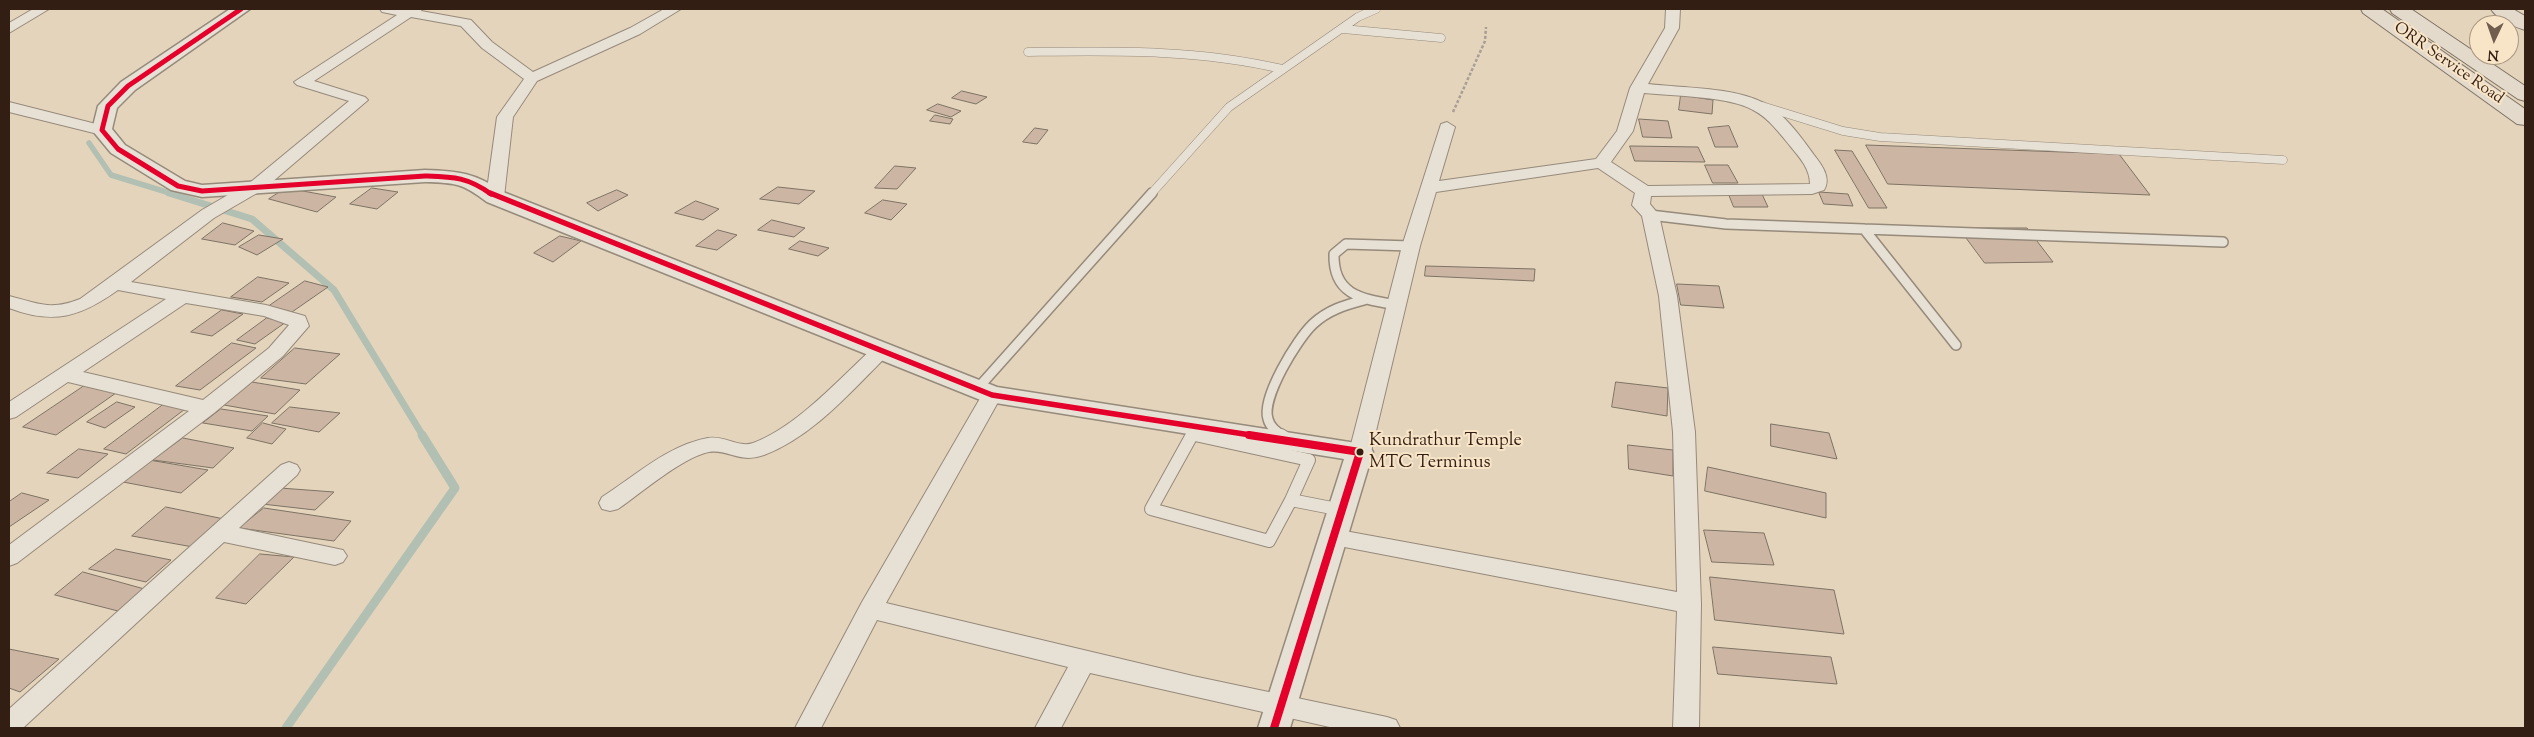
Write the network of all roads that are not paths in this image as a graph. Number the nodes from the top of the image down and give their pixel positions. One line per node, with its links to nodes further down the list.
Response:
1 (42, 9): 12 (street)
2 (241, 9): 24 (street)
3 (387, 9): 10 (street)
4 (674, 9): 17 (street)
5 (1376, 9): 13 (lane)
6 (1673, 9): 18 (street)
7 (2370, 9): 22 (main road, ORR Service Road)
8 (2399, 9): 19 (main road)
9 (2500, 9): 11 (main road)
10 (413, 11): 17 (street); 27 (street)
11 (2525, 24)
12 (9, 29)
13 (1343, 29): 14 (lane); 16 (lane)
14 (1441, 38)
15 (1028, 52): 16 (lane)
16 (1282, 69): 43 (lane)
17 (532, 78): 30 (street)
18 (1638, 88): 20 (street); 26 (street)
19 (2525, 95)
20 (1758, 105): 25 (lane); 29 (street)
21 (9, 107): 24 (street)
22 (2525, 119)
23 (1447, 127): 28 (street)
24 (102, 130): 27 (street)
25 (2283, 160)
26 (1601, 163): 28 (street); 29 (street)
27 (258, 185): 30 (street); 35 (street)
28 (1428, 188): 34 (street)
29 (1644, 190): 31 (street)
30 (495, 197): 41 (street)
31 (1650, 216): 32 (lane); 56 (street)
32 (1864, 229): 33 (lane); 40 (lane)
33 (2223, 242)
34 (1411, 246): 37 (lane); 39 (street)
35 (114, 284): 36 (street); 38 (street)
36 (182, 297): 42 (street); 44 (street)
37 (1364, 300): 39 (lane); 46 (lane)
38 (9, 302)
39 (1397, 305): 47 (street)
40 (1956, 345)
41 (882, 350): 43 (street); 50 (street)
42 (66, 375): 44 (street); 45 (street)
43 (985, 391): 46 (street); 57 (street)
44 (207, 408): 55 (street)
45 (9, 412)
46 (1289, 441): 47 (street)
47 (1360, 452): 51 (street)
48 (289, 470): 52 (street)
49 (1291, 500): 49 (lane); 51 (lane)
50 (610, 503)
51 (1342, 510): 53 (street)
52 (220, 533): 54 (street); 60 (street)
53 (1334, 537): 56 (street); 59 (street)
54 (335, 556)
55 (9, 557)
56 (1690, 604): 64 (street)
57 (871, 609): 58 (street); 61 (street)
58 (1083, 663): 59 (street); 62 (street)
59 (1277, 718): 63 (street)
60 (9, 725)
61 (808, 728)
62 (1048, 728)
63 (1387, 728)
64 (1686, 728)

